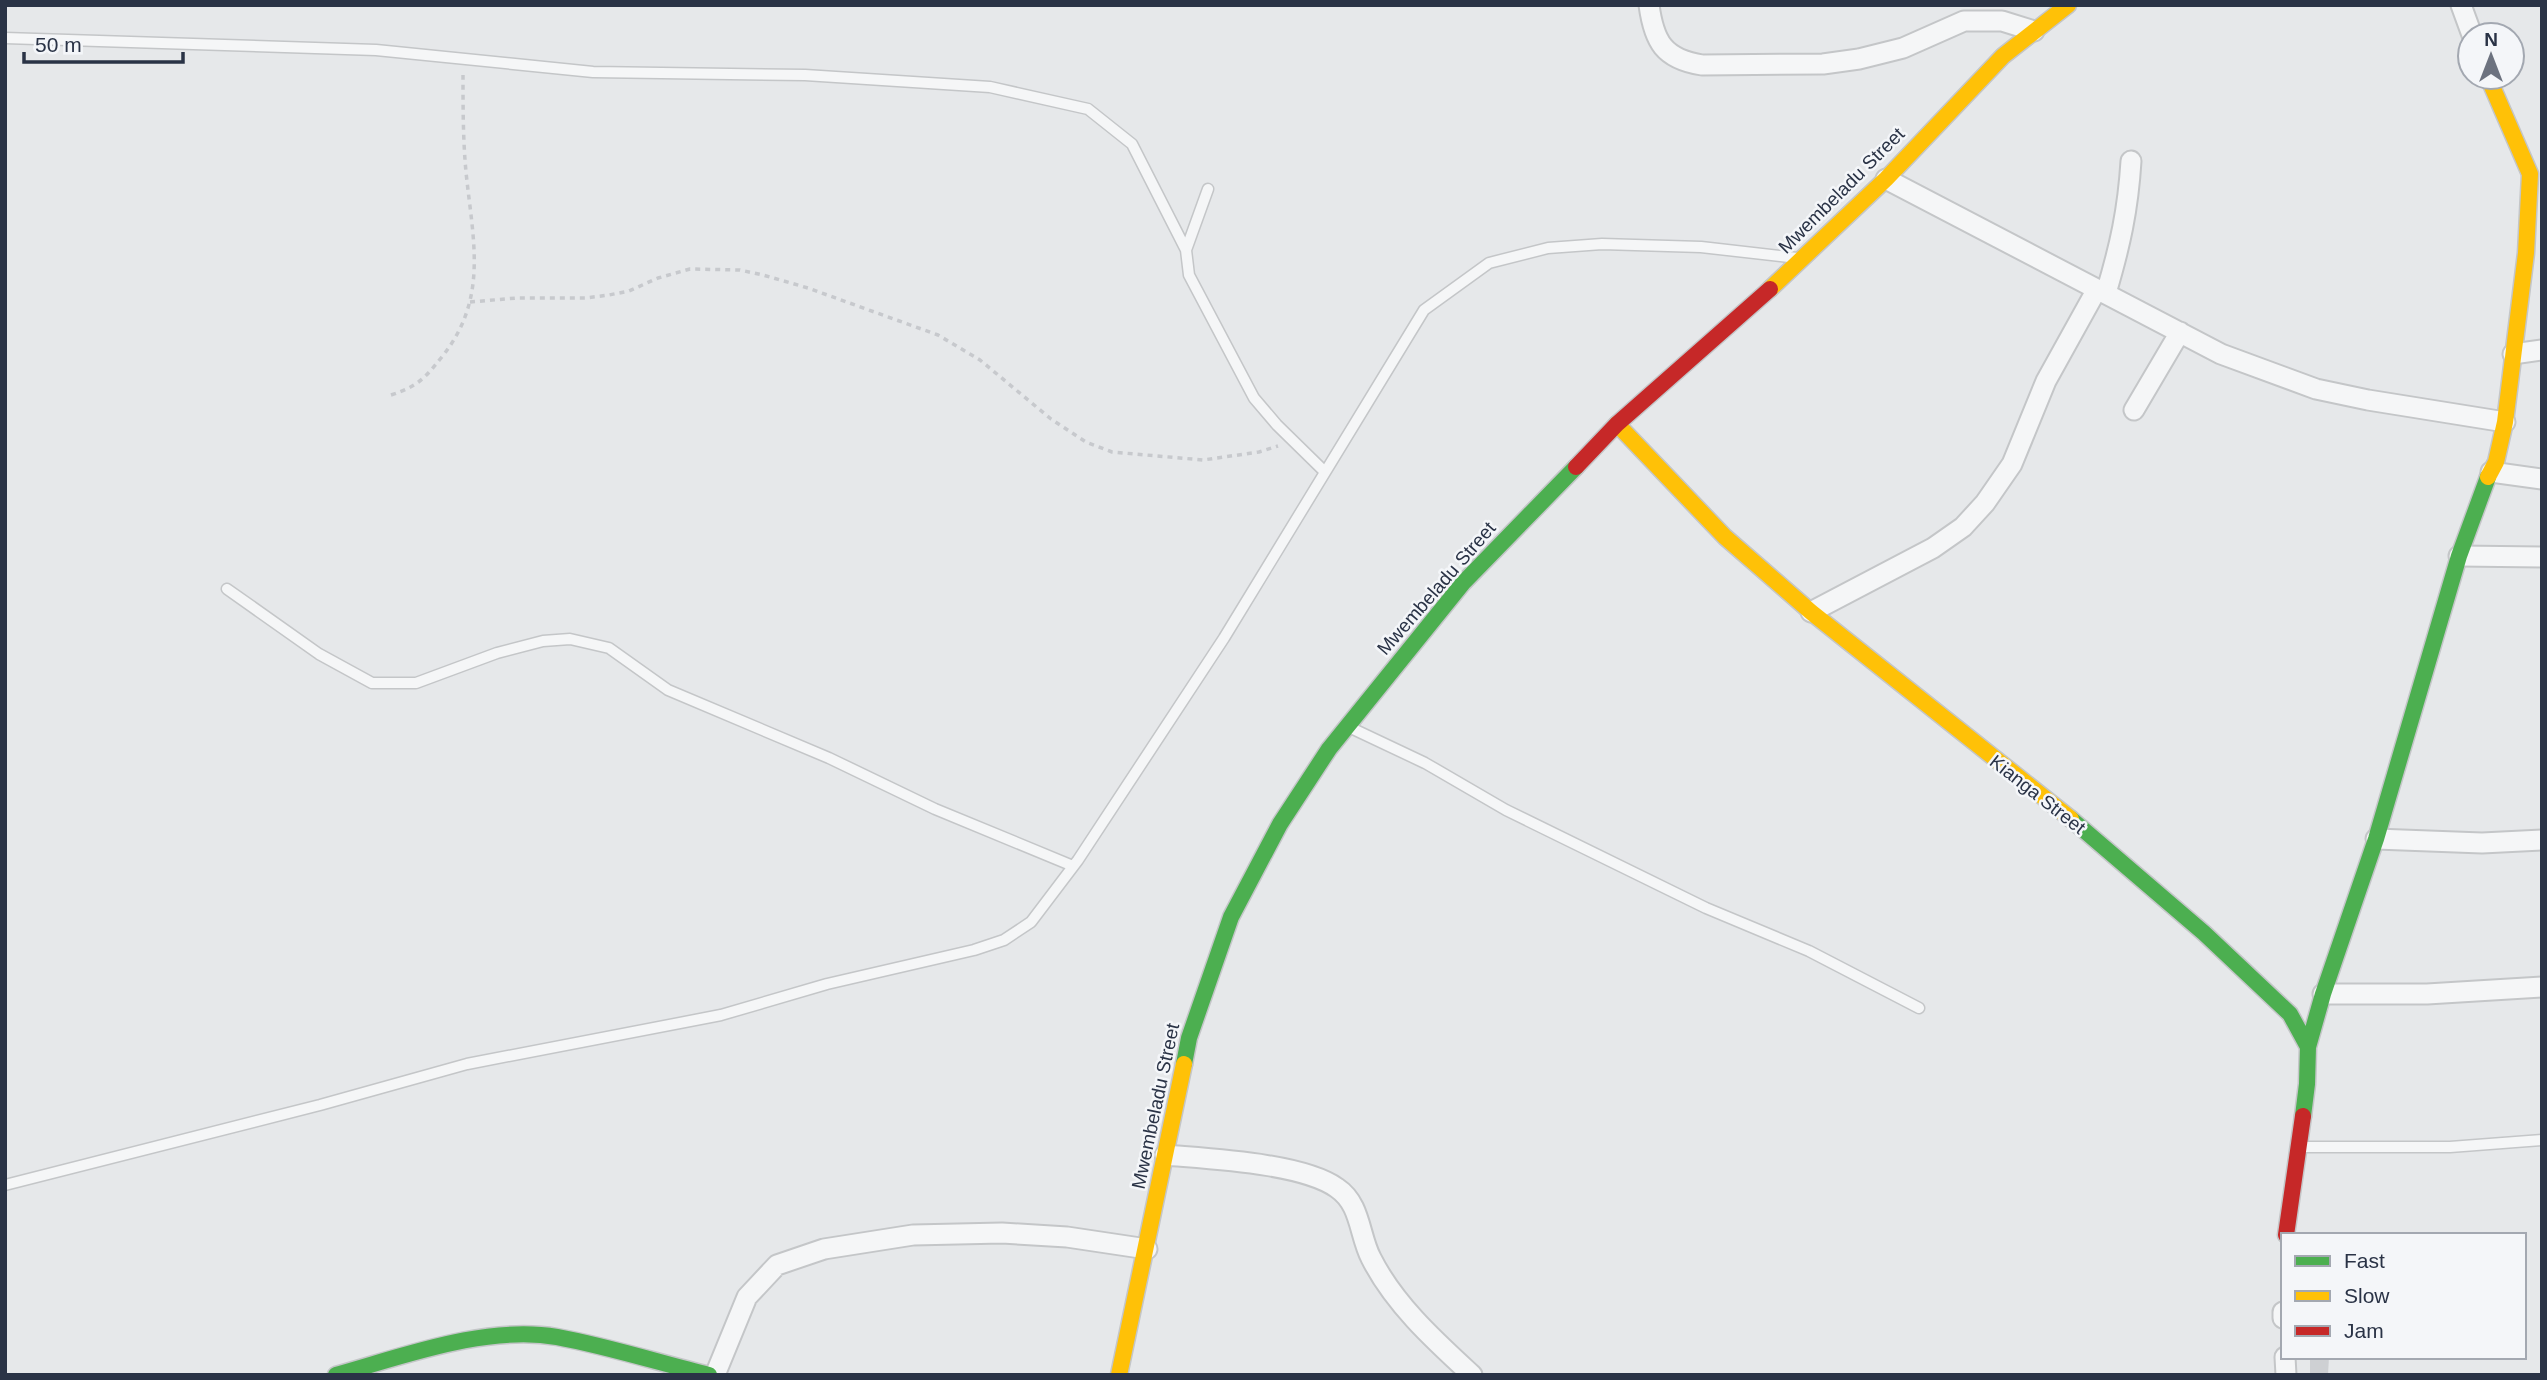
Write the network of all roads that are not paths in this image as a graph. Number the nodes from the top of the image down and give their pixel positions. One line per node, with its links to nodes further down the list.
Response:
1 (1649, 5): 3 (street)
2 (2068, 5): 3 (street, Mwembeladu Street)
3 (2034, 31): 7 (street, Mwembeladu Street)
4 (5, 38): 10 (lane)
5 (2494, 91): 9 (street)
6 (2131, 161): 12 (street)
7 (1886, 179): 11 (street, Mwembeladu Street); 12 (street)
8 (1208, 189): 10 (lane)
9 (2536, 201): 15 (street)
10 (1186, 250): 19 (lane)
11 (1804, 258): 18 (street, Mwembeladu Street); 19 (lane)
12 (2101, 291): 13 (street); 25 (street)
13 (2180, 332): 16 (street); 17 (street)
14 (2542, 350): 15 (street)
15 (2514, 354): 17 (street)
16 (2134, 410)
17 (2505, 422): 20 (street)
18 (1617, 424): 25 (street, Kianga Street); 26 (street, Mwembeladu Street)
19 (1325, 472): 29 (lane)
20 (2491, 472): 21 (street); 22 (street)
21 (2542, 479)
22 (2459, 556): 23 (street); 27 (street)
23 (2542, 557)
24 (227, 589): 29 (lane)
25 (1811, 612): 33 (street, Kianga Street)
26 (1347, 726): 32 (lane); 36 (street, Mwembeladu Street)
27 (2376, 839): 28 (street); 31 (street)
28 (2542, 840)
29 (1073, 866): 37 (lane)
30 (2542, 987): 31 (street)
31 (2323, 994): 33 (street)
32 (1919, 1008)
33 (2308, 1047): 35 (street)
34 (2542, 1140): 35 (lane)
35 (2299, 1147): 38 (street)
36 (1165, 1155): 39 (street, Mwembeladu Street); 44 (street)
37 (5, 1185)
38 (2286, 1233)
39 (1147, 1248): 42 (street); 43 (street, Mwembeladu Street)
40 (336, 1375): 41 (street)
41 (709, 1375)
42 (715, 1375)
43 (1119, 1375)
44 (1472, 1375)

